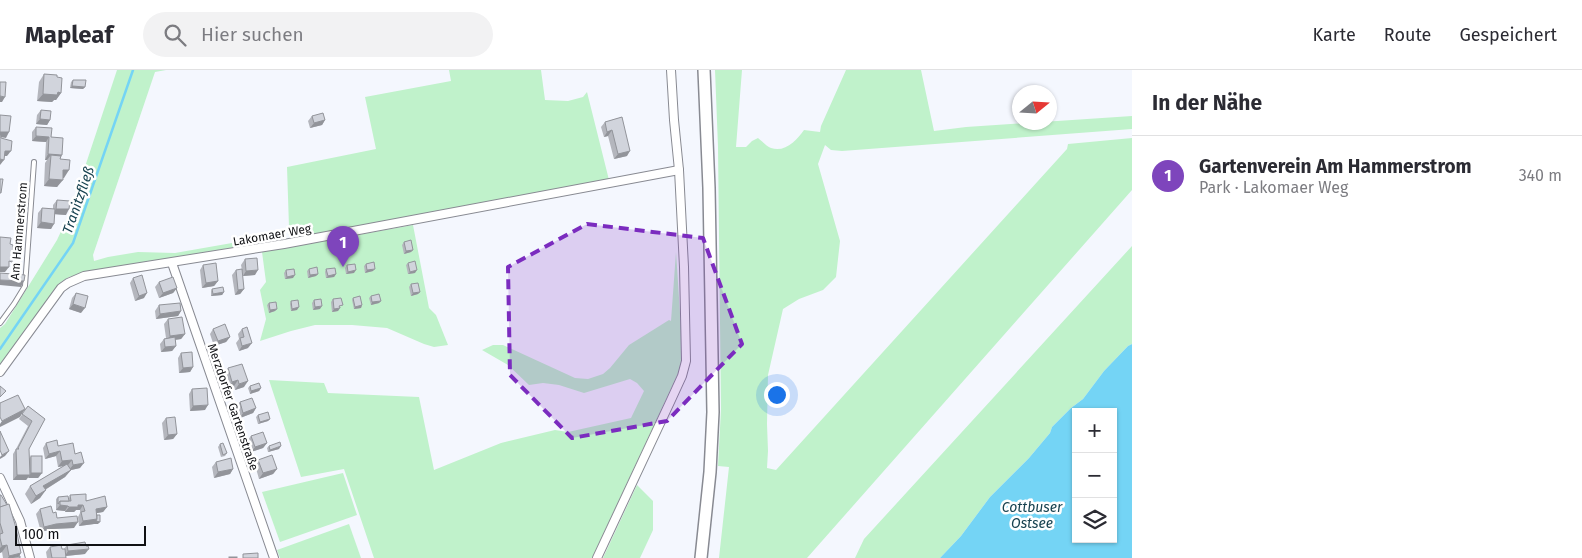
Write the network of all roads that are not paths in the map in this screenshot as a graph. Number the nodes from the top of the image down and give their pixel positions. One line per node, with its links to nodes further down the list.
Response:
1 (671, 70): 4 (street)
2 (704, 70): 12 (main road)
3 (34, 162): 6 (lane, Am Hammerstrom)
4 (679, 170): 5 (street, Lakomaer Weg); 11 (street)
5 (172, 263): 7 (street, Lakomaer Weg); 10 (street, Merzdorfer Gartenstraße)
6 (0, 323)
7 (0, 372)
8 (0, 478): 9 (street)
9 (30, 558)
10 (274, 558)
11 (597, 558)
12 (701, 558)

